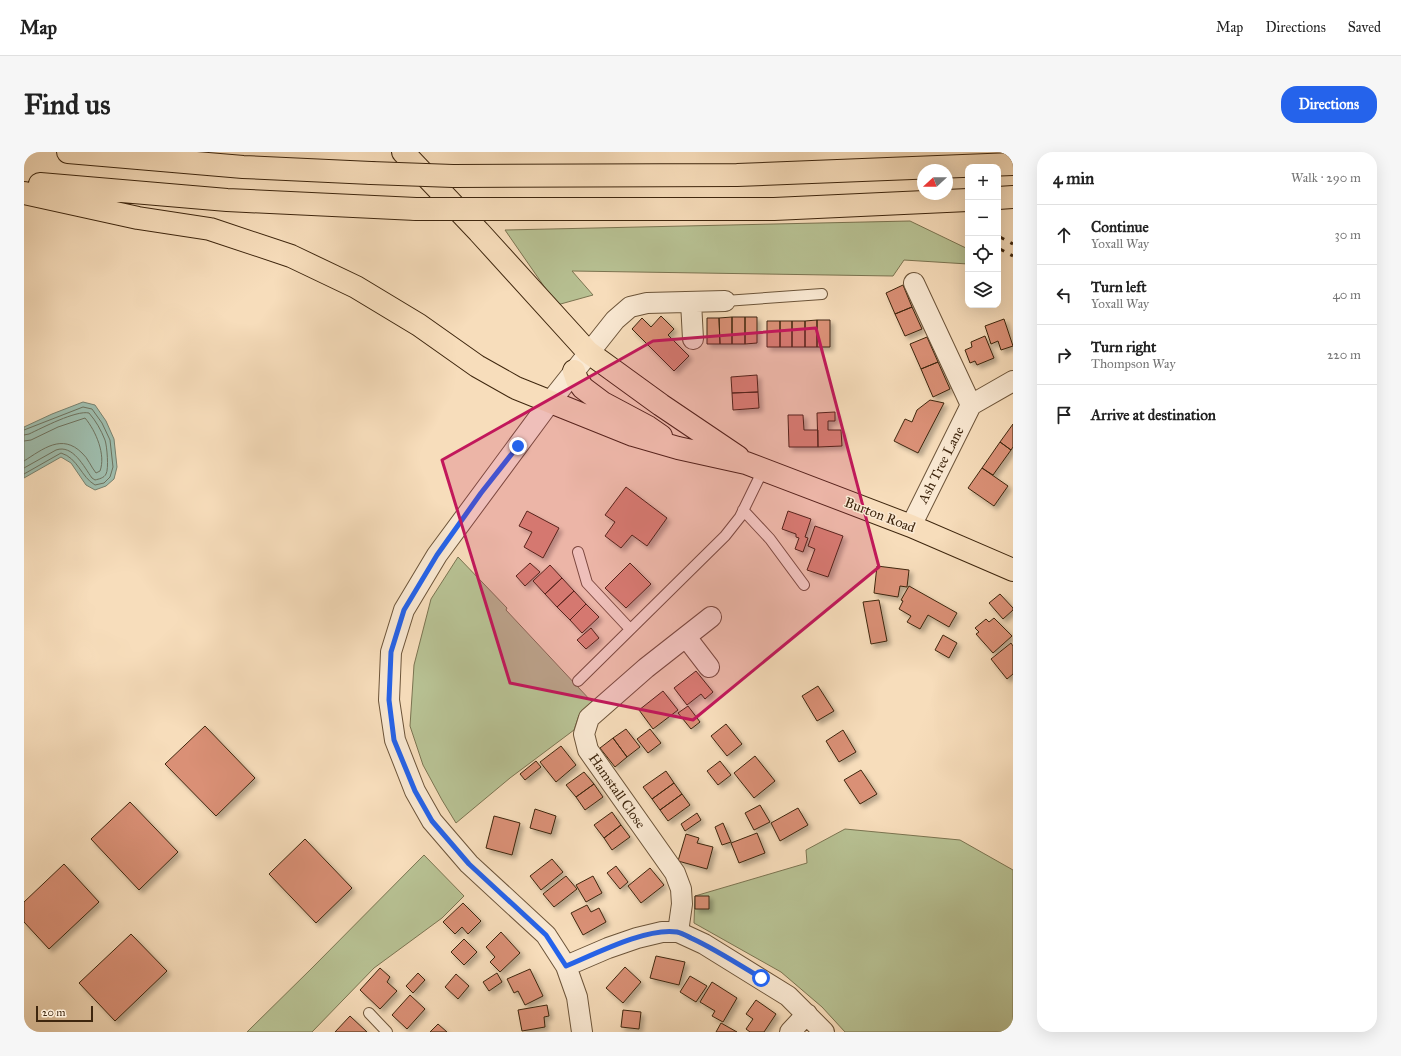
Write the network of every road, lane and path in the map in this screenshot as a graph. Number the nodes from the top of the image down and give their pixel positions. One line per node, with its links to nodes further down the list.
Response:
1 (68, 152): 3 (highway, bridge)
2 (403, 152): 14 (highway)
3 (1013, 164)
4 (24, 183): 8 (highway, bridge)
5 (24, 193): 17 (highway)
6 (1001, 198): 7 (highway)
7 (1013, 198)
8 (965, 200)
9 (914, 283): 18 (street)
10 (822, 294): 11 (lane)
11 (725, 301): 12 (street)
12 (691, 302): 13 (street); 14 (street)
13 (693, 339)
14 (588, 352): 15 (street); 20 (highway)
15 (574, 370): 17 (street); 19 (highway)
16 (1013, 381): 18 (street)
17 (550, 402): 19 (highway); 32 (street)
18 (971, 405): 22 (street, Ash Tree Lane)
19 (678, 448): 20 (highway)
20 (754, 466): 21 (lane); 22 (highway, Burton Road)
21 (743, 510): 25 (lane); 27 (lane)
22 (910, 526): 24 (highway, Burton Road)
23 (578, 552): 27 (lane)
24 (1013, 570)
25 (804, 584)
26 (711, 617): 28 (street, Hamstall Close)
27 (630, 628): 30 (lane)
28 (686, 637): 29 (street); 31 (street, Hamstall Close)
29 (709, 667)
30 (578, 681)
31 (678, 932): 32 (street); 34 (street)
32 (566, 966): 36 (street)
33 (369, 1013): 35 (lane)
34 (807, 1014): 37 (street); 38 (street)
35 (387, 1032)
36 (582, 1032)
37 (790, 1032)
38 (824, 1032)

